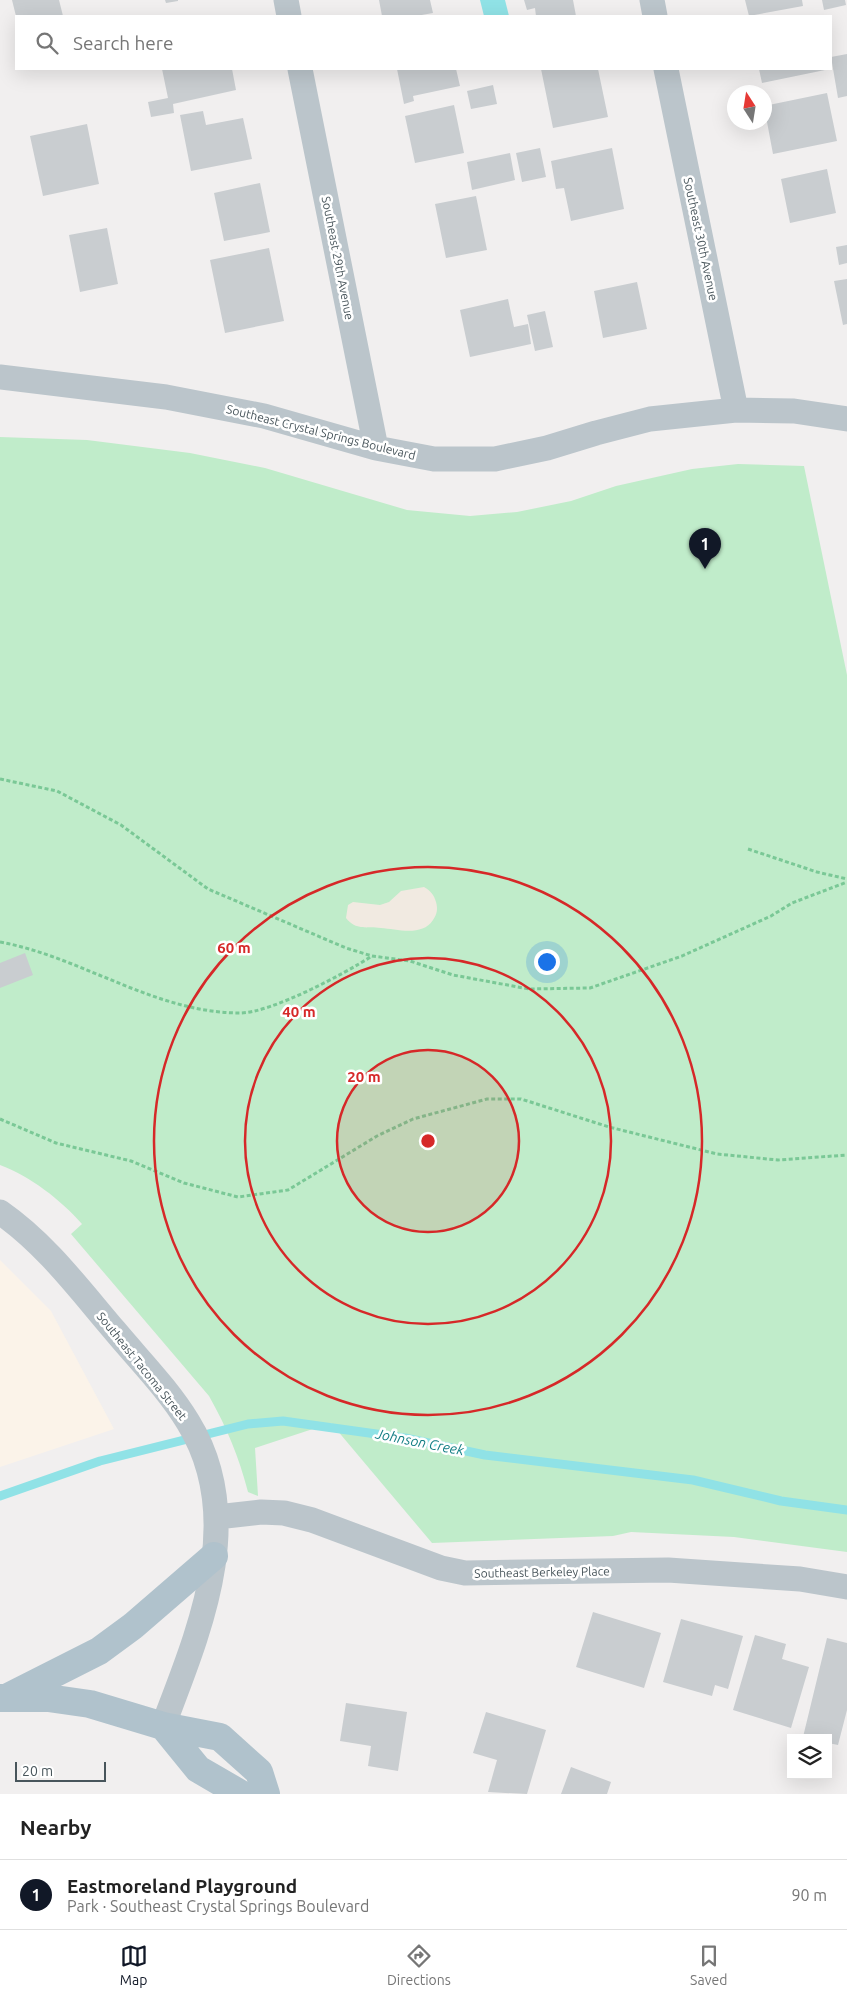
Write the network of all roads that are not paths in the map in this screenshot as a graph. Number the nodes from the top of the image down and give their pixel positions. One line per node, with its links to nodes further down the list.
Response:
1 (286, 0): 3 (street)
2 (652, 0): 4 (street)
3 (289, 15)
4 (655, 15)
5 (300, 70): 10 (street, Southeast 29th Avenue)
6 (666, 70): 8 (street, Southeast 30th Avenue)
7 (0, 378): 10 (street, Southeast Crystal Springs Boulevard)
8 (736, 410): 9 (street, Southeast Crystal Springs Boulevard); 10 (street, Southeast Crystal Springs Boulevard)
9 (847, 419)
10 (376, 448)
11 (0, 1212): 12 (street, Southeast Tacoma Street)
12 (217, 1517): 13 (street, Southeast Tacoma Street); 14 (street, Southeast Berkeley Place)
13 (214, 1556): 15 (main road); 16 (street, Southeast Tacoma Street)
14 (847, 1587)
15 (3, 1698): 16 (main road)
16 (163, 1726): 17 (main road); 18 (main road)
17 (241, 1794)
18 (266, 1794)

